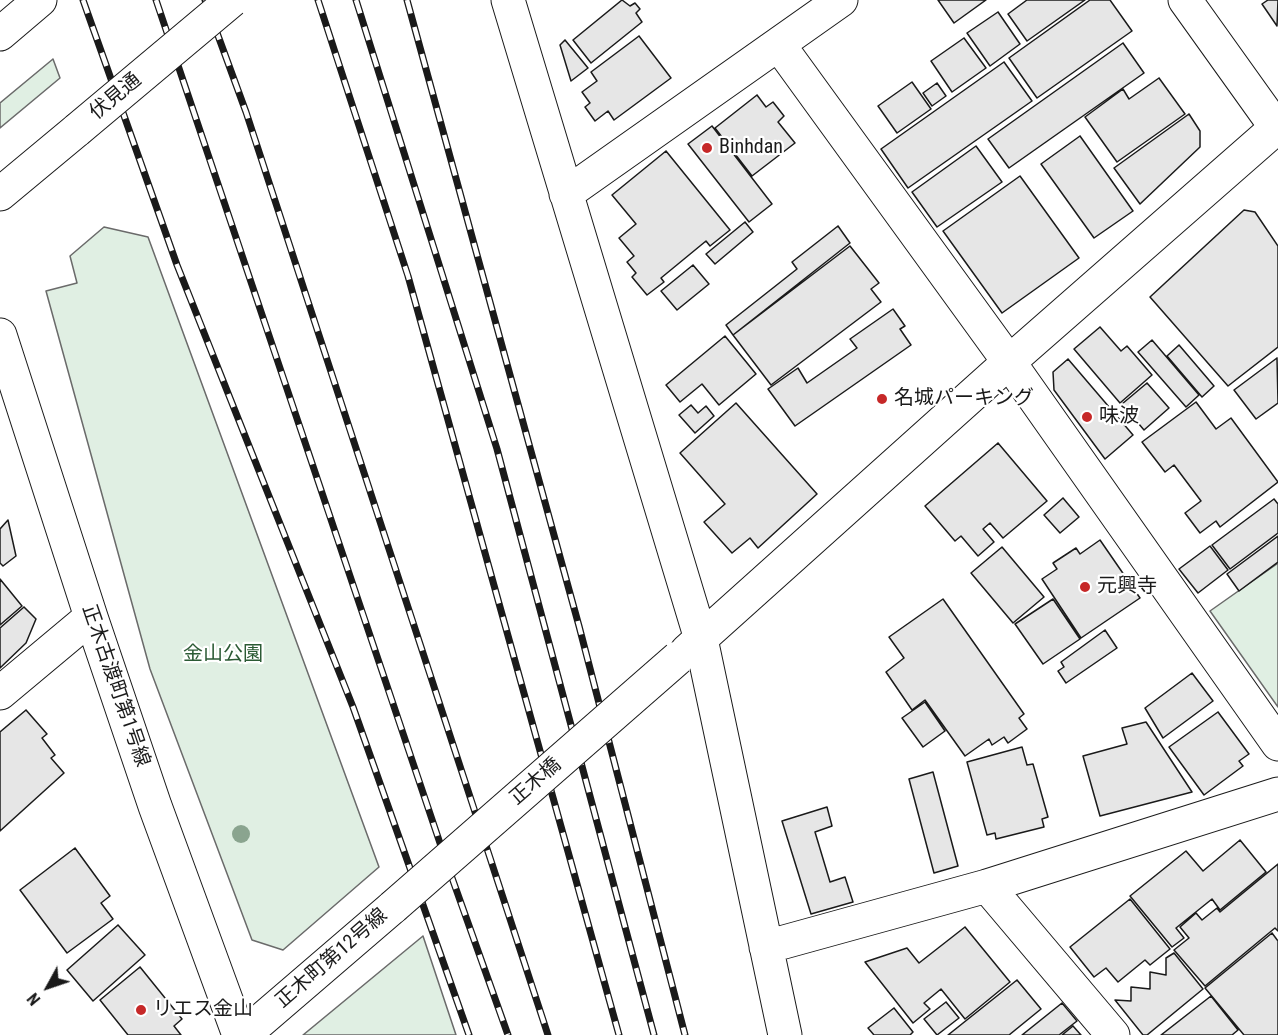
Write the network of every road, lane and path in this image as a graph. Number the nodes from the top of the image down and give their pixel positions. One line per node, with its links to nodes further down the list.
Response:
1 (40, 0): 6 (main road)
2 (232, 0): 9 (main road, 伏見通, bridge)
3 (508, 0): 10 (main road)
4 (842, 0): 7 (main road)
5 (1185, 0): 8 (main road)
6 (0, 34)
7 (779, 45): 10 (main road); 12 (main road)
8 (1277, 129): 12 (main road, 正木橋)
9 (0, 194)
10 (566, 194): 14 (main road)
11 (0, 335): 13 (main road, 正木古渡町第1号線)
12 (1009, 362): 14 (main road, 正木橋); 16 (main road)
13 (91, 616): 15 (main road); 21 (main road, 正木古渡町第1号線)
14 (690, 648): 19 (main road, 正木橋, bridge); 20 (main road)
15 (0, 693)
16 (1278, 744)
17 (1278, 795): 18 (main road)
18 (987, 886): 20 (main road); 24 (main road)
19 (393, 907): 22 (main road, 正木町第12号線)
20 (766, 947): 23 (main road)
21 (239, 1035)
22 (244, 1035)
23 (785, 1035)
24 (1113, 1035)

